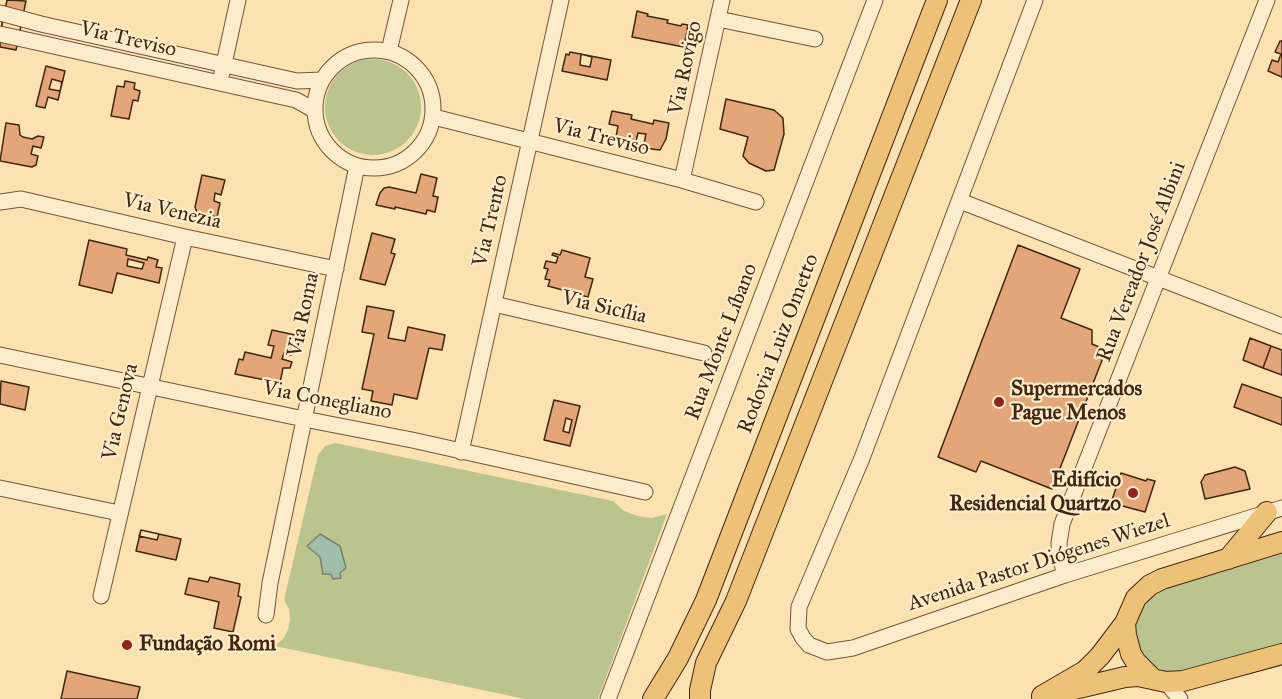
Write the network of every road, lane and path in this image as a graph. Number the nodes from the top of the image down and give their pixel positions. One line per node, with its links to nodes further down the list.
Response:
1 (238, 0): 15 (street)
2 (401, 0): 14 (street)
3 (561, 0): 20 (street, Via Trento)
4 (722, 0): 11 (street, Via Rovigo)
5 (875, 0): 49 (street, Rua Monte Líbano)
6 (937, 0): 50 (main road, Rodovia Luiz Ometto)
7 (971, 0): 51 (main road)
8 (1035, 0): 23 (street)
9 (1267, 0): 28 (street, Rua Vereador José Albini)
10 (0, 13): 15 (street, Via Treviso)
11 (718, 20): 13 (street); 22 (street, Via Rovigo)
12 (0, 34): 17 (street, Via Treviso)
13 (814, 39)
14 (390, 51): 16 (street); 19 (street)
15 (223, 64): 16 (street, Via Treviso); 17 (street)
16 (322, 80): 18 (street)
17 (220, 82): 18 (street, Via Treviso)
18 (314, 110): 21 (street)
19 (434, 117): 20 (street, Via Treviso); 21 (street)
20 (530, 142): 22 (street, Via Treviso); 29 (street, Via Trento)
21 (357, 166): 27 (street, Via Roma)
22 (682, 180): 25 (street, Via Treviso)
23 (960, 201): 28 (street); 42 (street, Avenida Pastor Diógenes Wiezel)
24 (0, 202): 26 (street, Via Venezia)
25 (756, 202)
26 (185, 237): 27 (street, Via Venezia); 33 (street, Via Genova)
27 (336, 270): 34 (street, Via Roma)
28 (1158, 278): 30 (street); 42 (street, Rua Vereador José Albini)
29 (494, 304): 31 (street, Via Sicília); 35 (street, Via Trento)
30 (1282, 326)
31 (704, 353)
32 (0, 354): 33 (street, Via Conegliano)
33 (149, 386): 34 (street, Via Conegliano); 39 (street, Via Genova)
34 (304, 419): 35 (street, Via Conegliano); 44 (street, Via Roma)
35 (461, 452): 37 (street, Via Conegliano)
36 (0, 488): 39 (street)
37 (645, 492)
38 (1275, 510): 41 (main road); 42 (street, Avenida Pastor Diógenes Wiezel)
39 (119, 513): 43 (street, Via Genova)
40 (1282, 542): 41 (main road)
41 (1228, 559): 45 (main road)
42 (1065, 575)
43 (101, 596)
44 (266, 615)
45 (1125, 623): 47 (main road); 48 (main road)
46 (1282, 654): 47 (main road)
47 (1159, 680): 48 (main road); 52 (street)
48 (1037, 698)
49 (608, 699)
50 (653, 699)
51 (700, 699)
52 (1180, 699)

